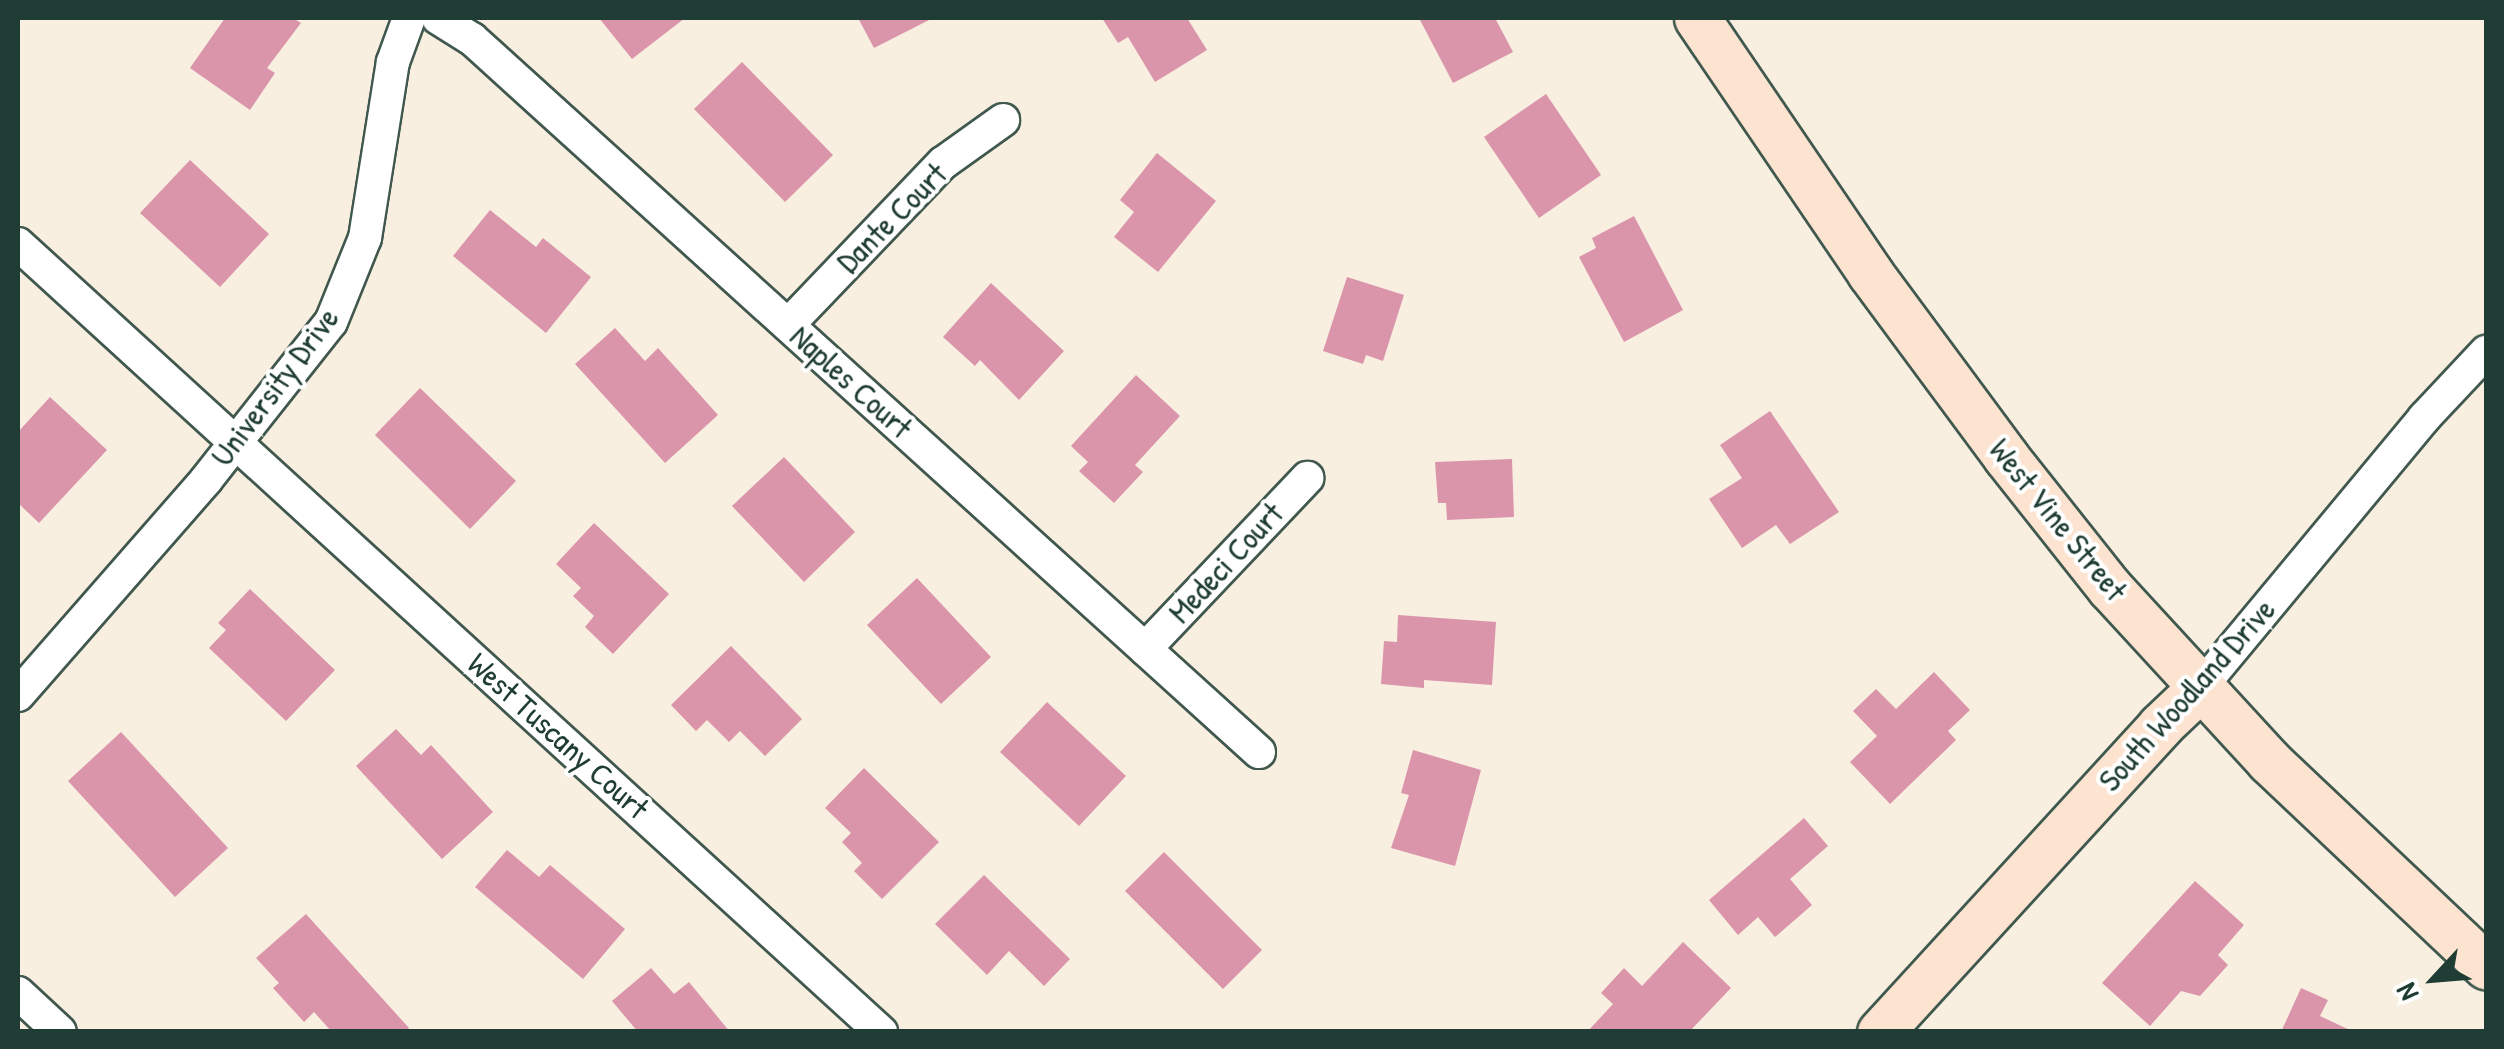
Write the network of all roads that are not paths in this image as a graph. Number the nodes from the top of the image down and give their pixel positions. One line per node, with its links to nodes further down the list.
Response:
1 (408, 18): 8 (street, University Drive)
2 (438, 18): 6 (street, Naples Court)
3 (1697, 18): 11 (main road, West Vine Street)
4 (1004, 120): 6 (street, Dante Court)
5 (18, 244): 8 (street, West Tuscany Court)
6 (788, 325): 10 (street, Naples Court)
7 (2486, 352): 11 (street, South Woodland Drive)
8 (235, 441): 12 (street, University Drive); 17 (street, West Tuscany Court)
9 (1306, 478): 10 (street, Medeci Court)
10 (1145, 649): 13 (street, Naples Court)
11 (2200, 688): 14 (main road, West Vine Street); 18 (main road, South Woodland Drive)
12 (18, 695)
13 (1258, 752)
14 (2486, 966)
15 (18, 993): 16 (street)
16 (60, 1032)
17 (880, 1032)
18 (1880, 1032)

